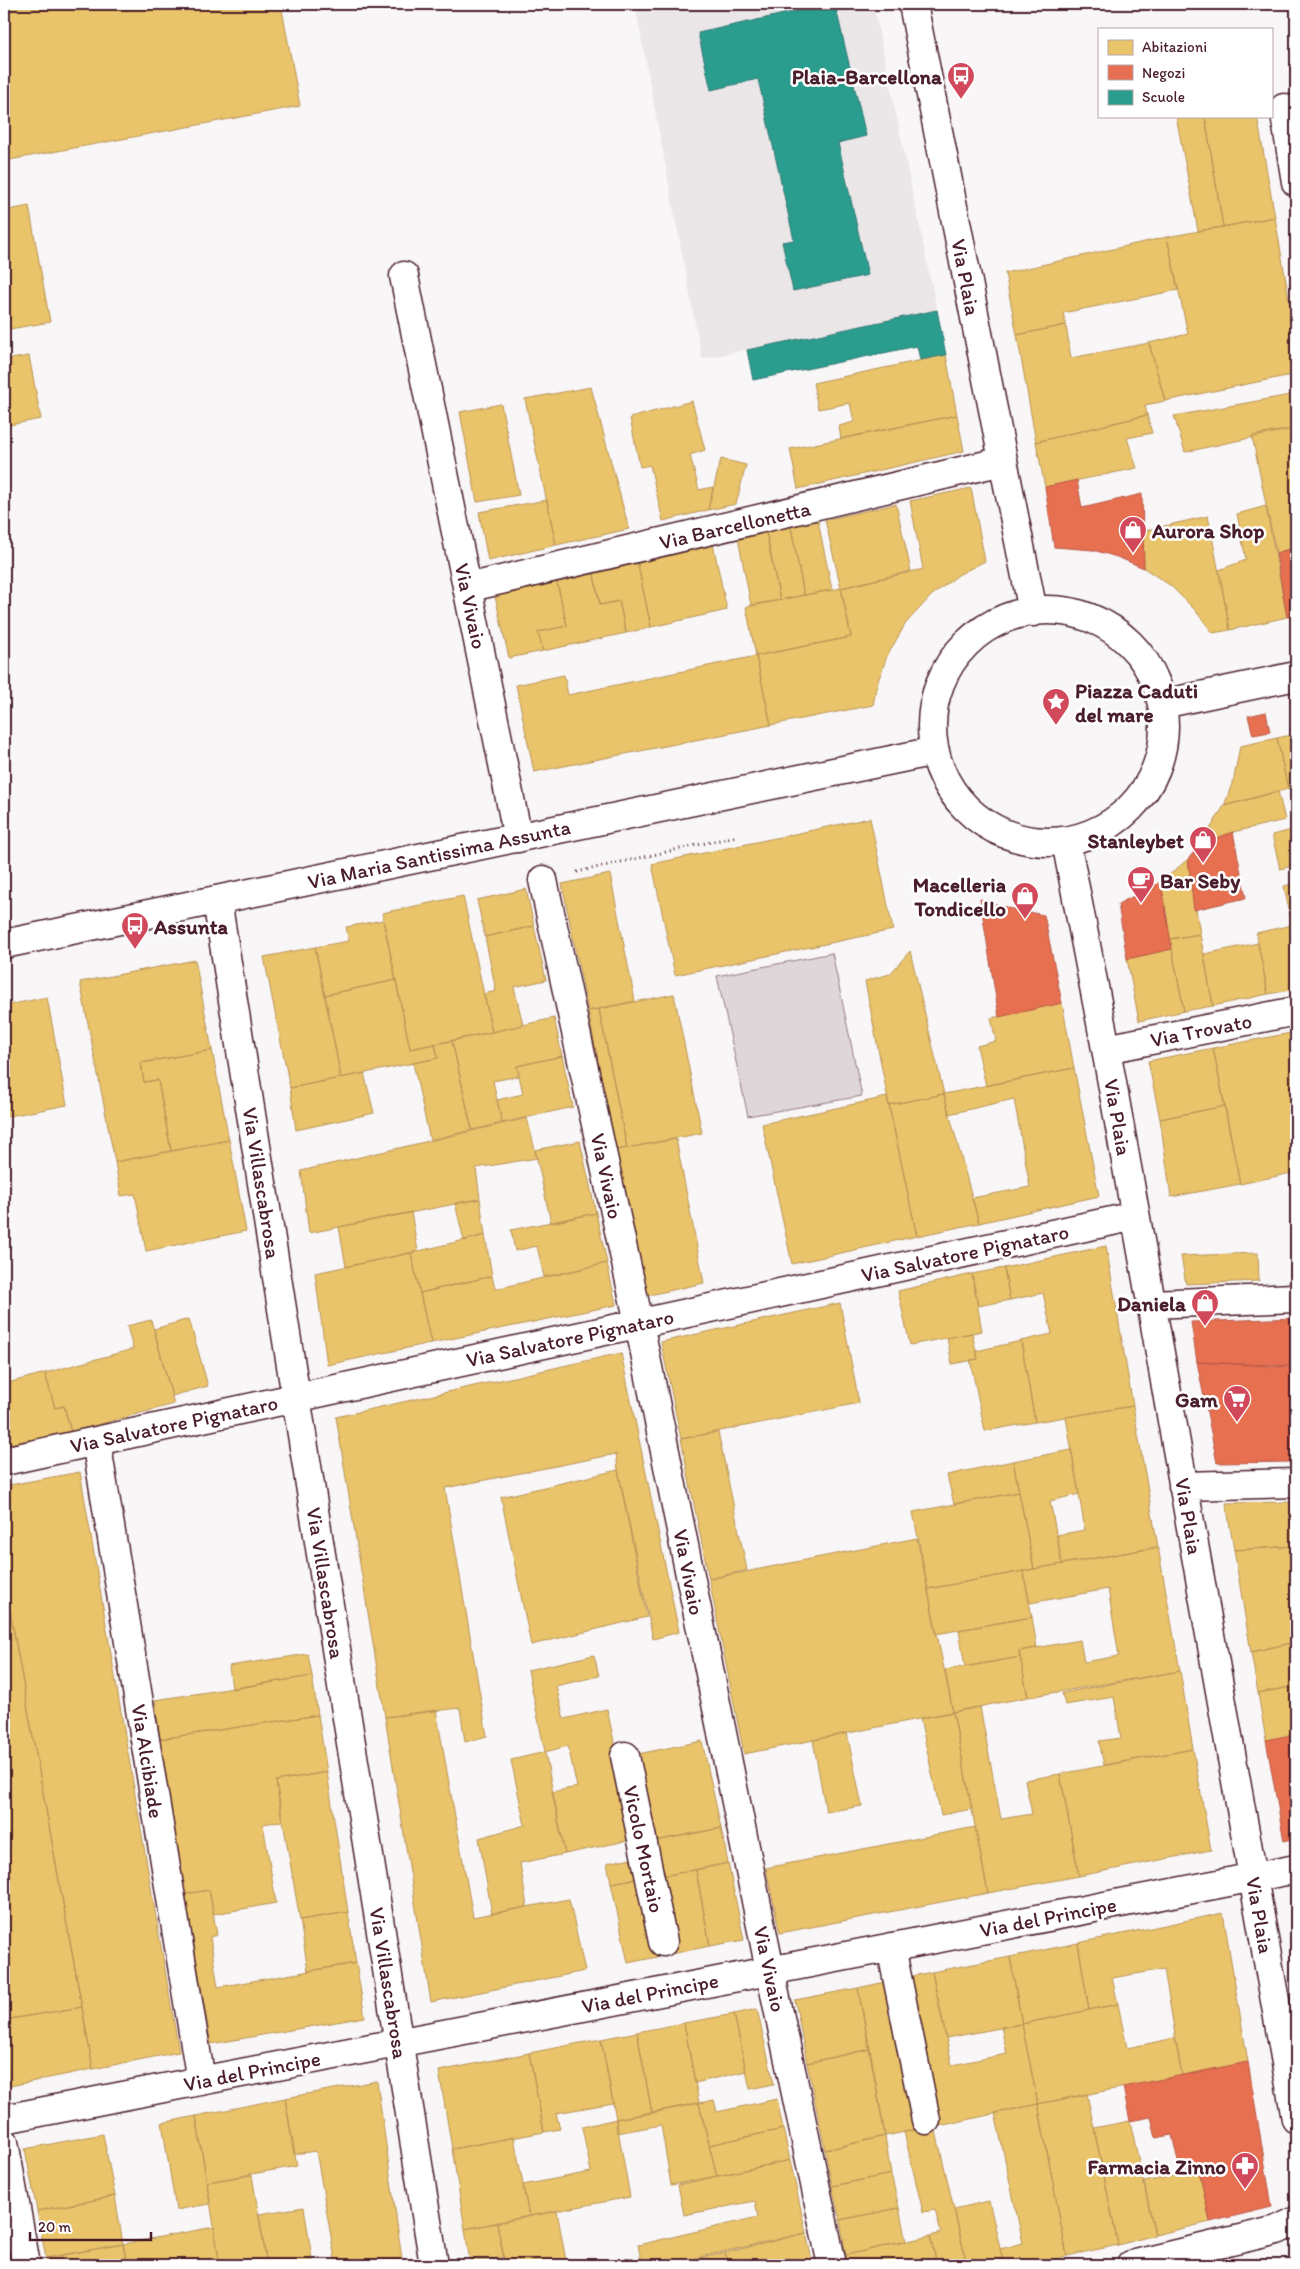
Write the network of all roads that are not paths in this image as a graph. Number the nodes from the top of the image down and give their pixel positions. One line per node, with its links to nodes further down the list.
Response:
1 (913, 4): 5 (street, Via Plaia)
2 (1284, 108): 3 (street)
3 (1296, 182)
4 (404, 276): 6 (street, Via Vivaio)
5 (1003, 461): 6 (street, Via Barcellonetta); 7 (street, Via Plaia)
6 (467, 588): 11 (street, Via Vivaio)
7 (1032, 612): 9 (street); 10 (street)
8 (1296, 676): 9 (street)
9 (1162, 704): 12 (street)
10 (935, 751): 11 (street, Via Maria Santissima Assunta); 12 (street)
11 (518, 838): 14 (street, Via Maria Santissima Assunta)
12 (1066, 841): 17 (street, Via Plaia)
13 (543, 880): 21 (street, Via Vivaio)
14 (217, 900): 15 (street, Via Maria Santissima Assunta); 22 (street, Via Villascabrosa)
15 (4, 944)
16 (1296, 1011): 17 (street, Via Trovato)
17 (1106, 1049): 18 (street, Via Plaia)
18 (1135, 1216): 20 (street, Via Plaia); 21 (street, Via Salvatore Pignataro)
19 (1296, 1298): 20 (street)
20 (1151, 1304): 26 (street, Via Plaia)
21 (639, 1323): 22 (street, Via Salvatore Pignataro); 32 (street, Via Vivaio)
22 (296, 1397): 23 (street, Via Salvatore Pignataro); 33 (street, Via Villascabrosa)
23 (96, 1441): 24 (street, Via Salvatore Pignataro); 34 (street, Via Alcibiade)
24 (4, 1461)
25 (1296, 1483): 26 (street)
26 (1183, 1486): 29 (street, Via Plaia)
27 (625, 1756): 30 (street, Vicolo Mortaio)
28 (1296, 1869): 29 (street, Via del Principe)
29 (1254, 1877): 31 (street, Via del Principe); 36 (street, Via Plaia)
30 (663, 1942)
31 (891, 1946): 32 (street, Via del Principe); 37 (street)
32 (770, 1970): 33 (street, Via del Principe); 42 (street, Via Vivaio)
33 (399, 2042): 34 (street, Via del Principe); 41 (street, Via Villascabrosa)
34 (201, 2081): 35 (street, Via del Principe)
35 (4, 2119)
36 (1296, 2119)
37 (926, 2120)
38 (4, 2142): 40 (street)
39 (1296, 2221): 43 (street)
40 (26, 2265)
41 (434, 2265)
42 (832, 2265)
43 (1131, 2265)

